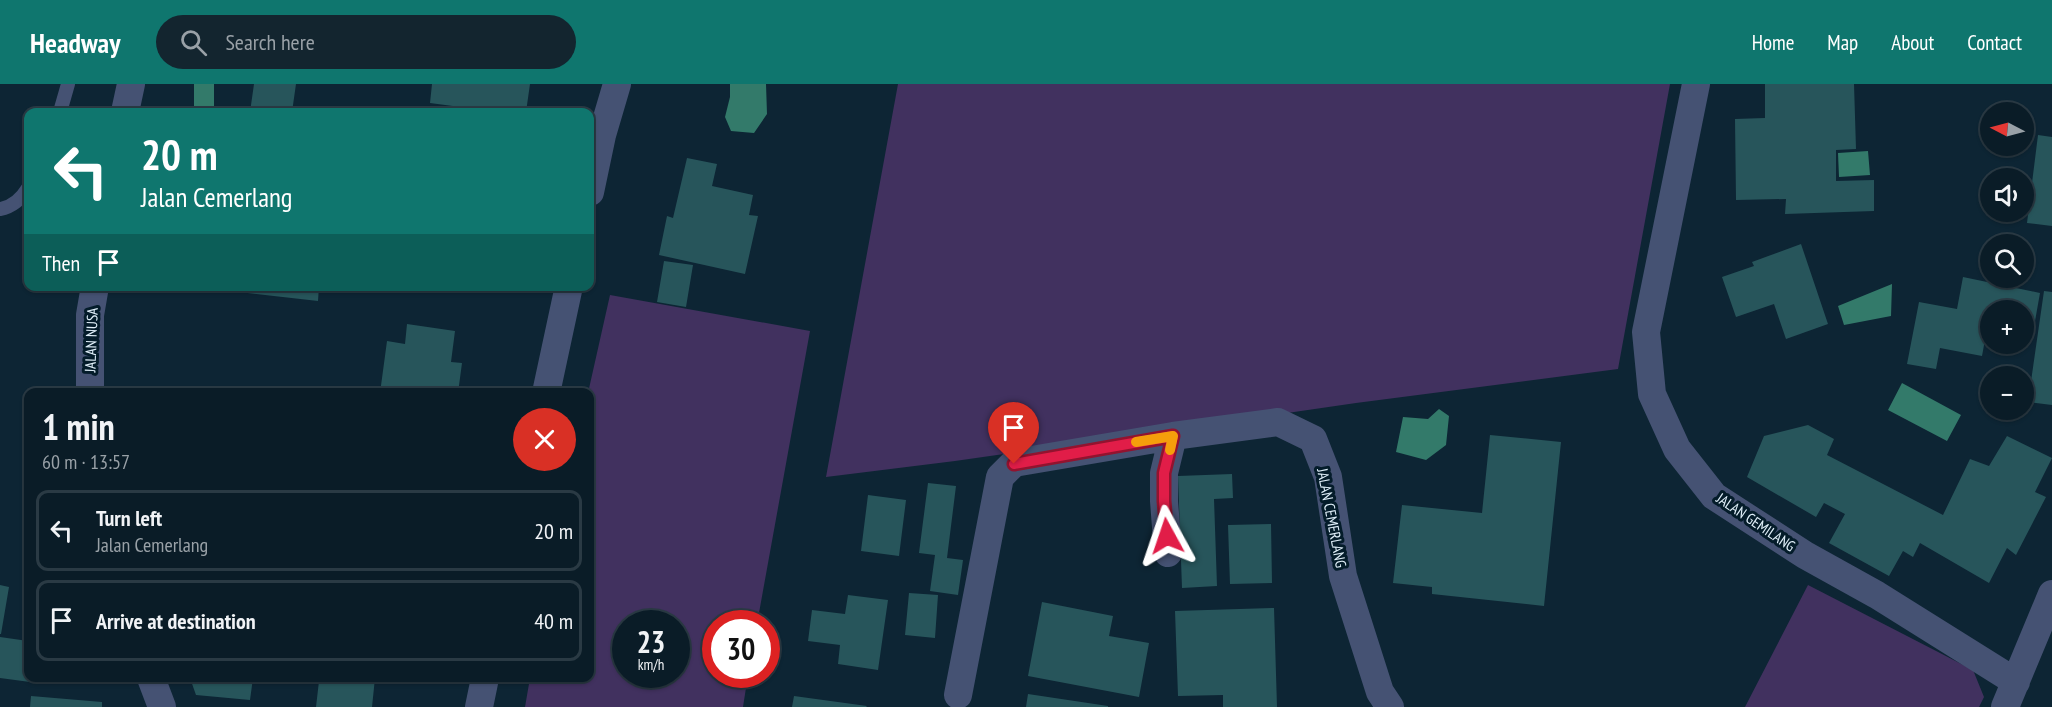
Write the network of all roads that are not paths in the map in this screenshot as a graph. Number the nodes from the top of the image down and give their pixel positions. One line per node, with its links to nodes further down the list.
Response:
1 (68, 84): 5 (lane)
2 (131, 84): 6 (street)
3 (617, 84): 7 (street)
4 (1696, 84): 19 (street, JALAN GEMILANG)
5 (61, 108)
6 (126, 108)
7 (594, 173)
8 (24, 194): 9 (lane)
9 (0, 209)
10 (94, 291): 12 (street, JALAN NUSA)
11 (568, 291): 13 (street)
12 (90, 388)
13 (547, 388)
14 (1173, 436): 15 (street); 20 (street, JALAN CEMERLANG); 23 (street, JALAN CEMERLANG)
15 (1168, 553)
16 (2052, 594): 19 (street)
17 (153, 682): 21 (street)
18 (484, 682): 22 (street)
19 (2010, 694)
20 (958, 695)
21 (162, 707)
22 (479, 707)
23 (1390, 707)

